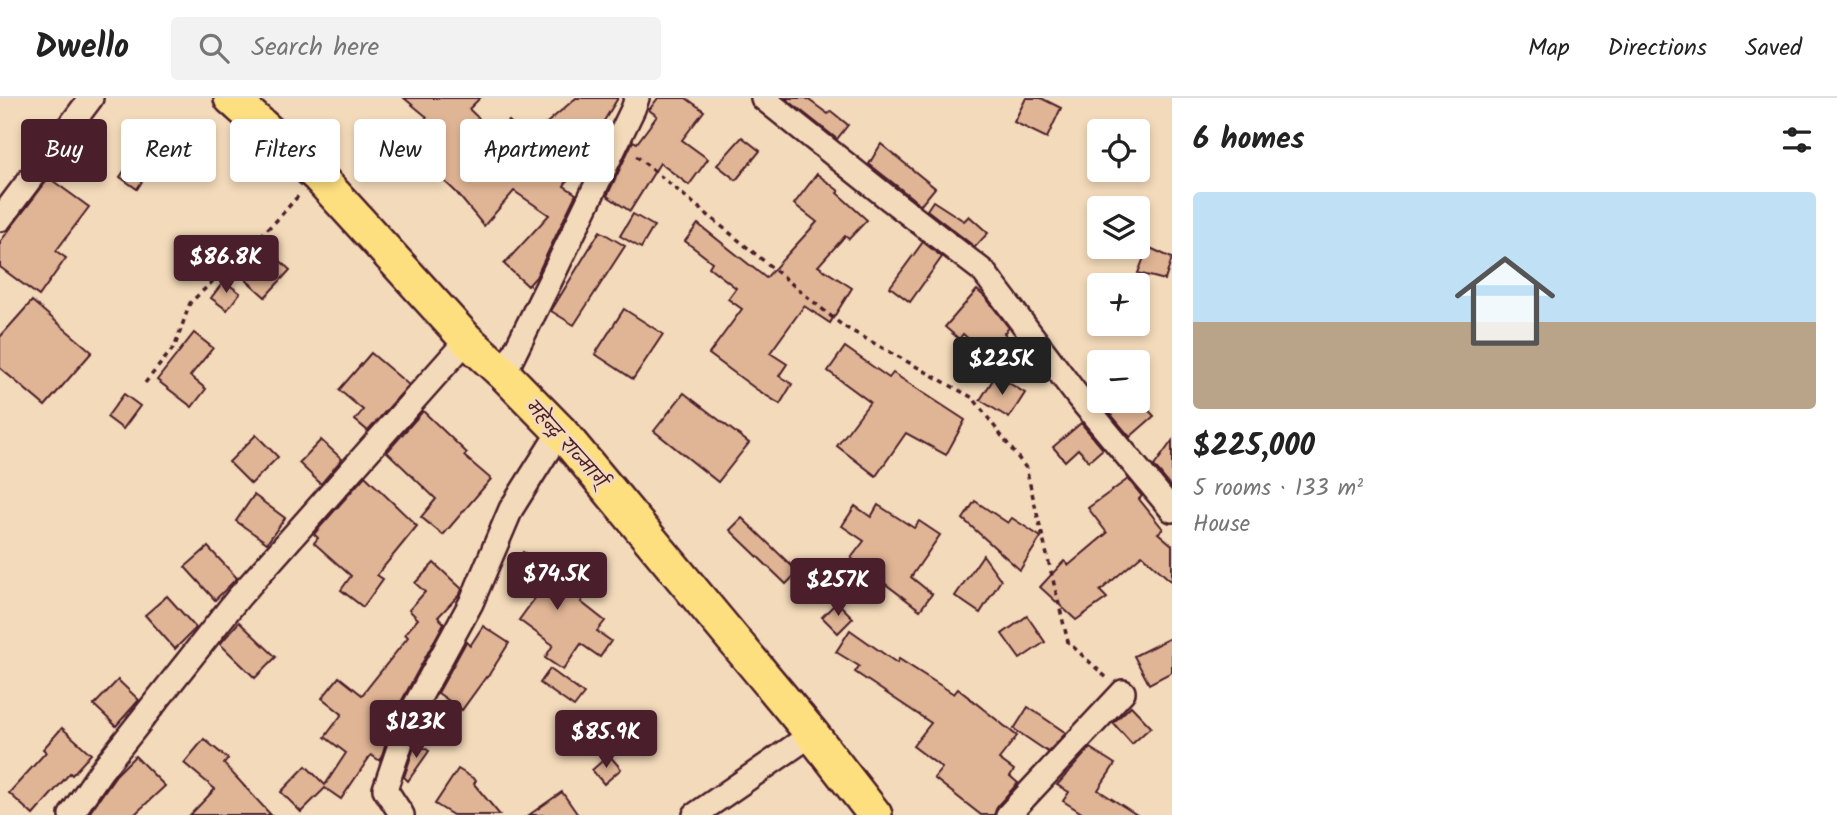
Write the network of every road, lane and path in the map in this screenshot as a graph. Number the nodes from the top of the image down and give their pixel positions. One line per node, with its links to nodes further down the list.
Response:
1 (91, 98): 9 (street)
2 (232, 98): 5 (highway, महेन्द्र राज्मार्ग्)
3 (637, 98): 6 (street)
4 (764, 98): 14 (street)
5 (255, 119)
6 (618, 141): 11 (street); 15 (path)
7 (311, 182): 12 (path)
8 (323, 182): 10 (highway, महेन्द्र राज्मार्ग्)
9 (0, 219)
10 (467, 340): 11 (highway, महेन्द्र राज्मार्ग्); 17 (street)
11 (504, 374): 13 (highway, महेन्द्र राज्मार्ग्)
12 (145, 383)
13 (560, 431): 16 (highway, महेन्द्र राज्मार्ग्); 18 (street)
14 (1172, 510)
15 (1123, 692): 21 (street)
16 (812, 734): 19 (street); 20 (highway, महेन्द्र राज्मार्ग्)
17 (71, 815)
18 (402, 815)
19 (695, 815)
20 (875, 815)
21 (1008, 815)

